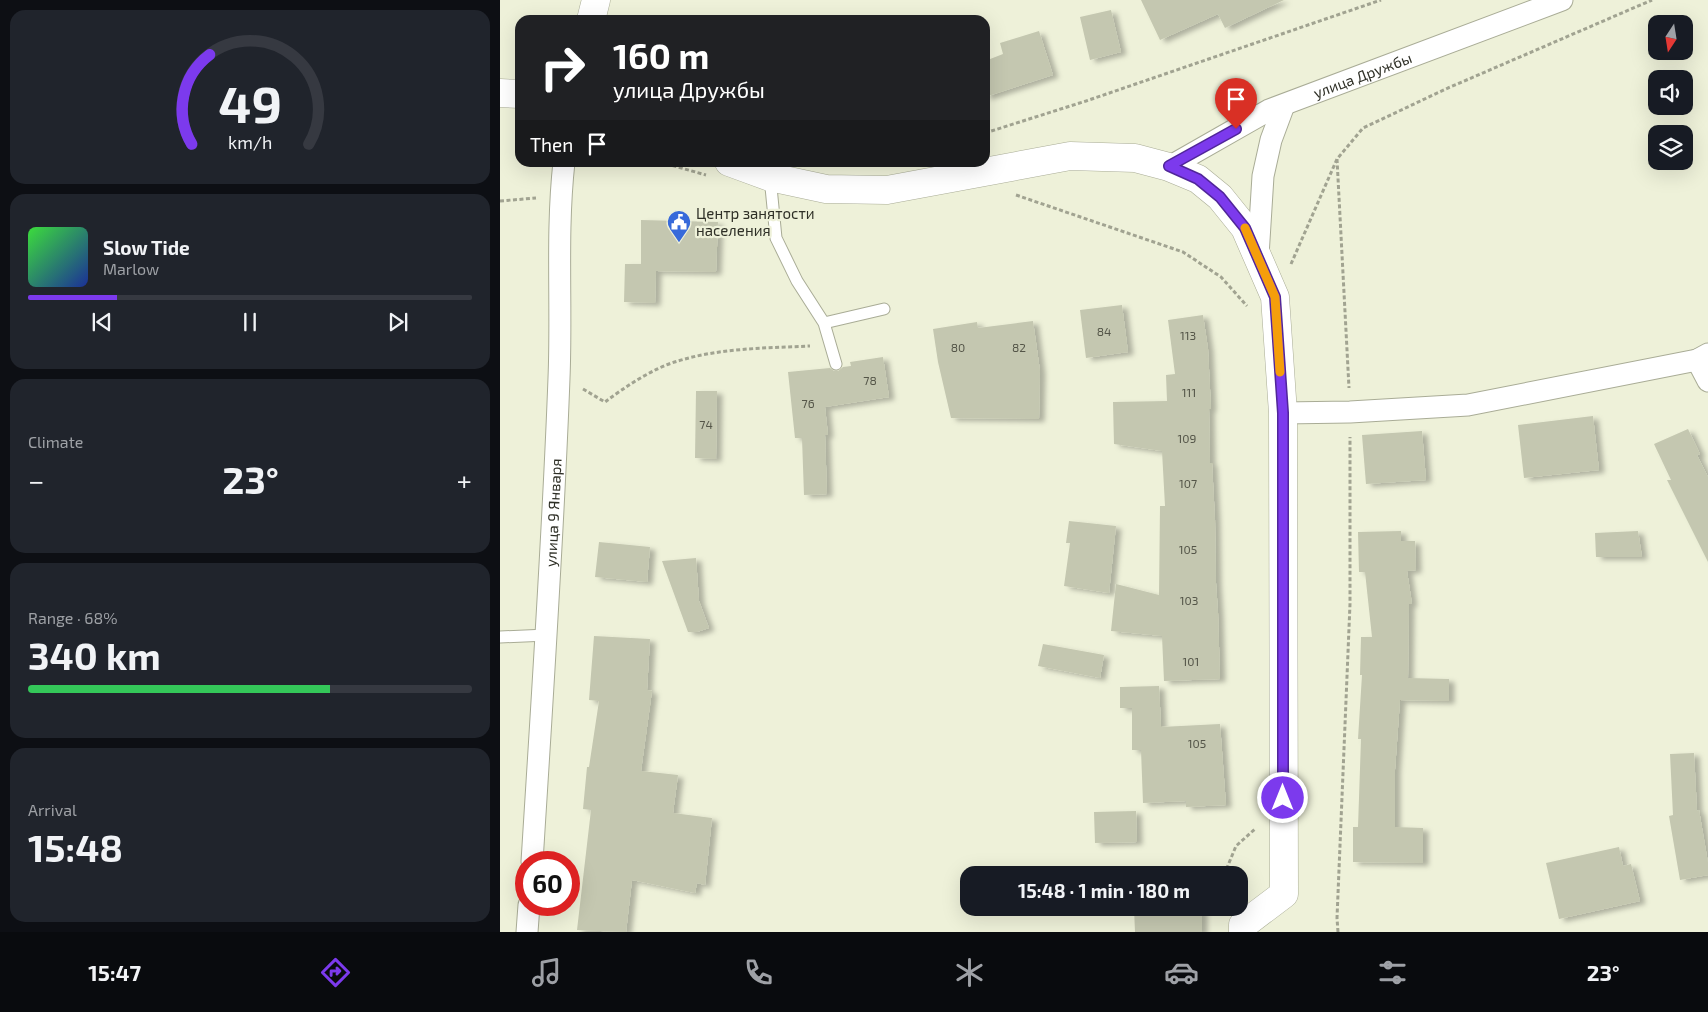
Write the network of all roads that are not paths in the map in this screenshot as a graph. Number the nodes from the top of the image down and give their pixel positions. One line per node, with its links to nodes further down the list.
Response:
1 (596, 0): 3 (main road)
2 (1562, 0): 6 (street, улица Дружбы)
3 (592, 15)
4 (500, 93): 5 (main road)
5 (515, 94)
6 (1284, 105): 7 (street, улица Дружбы); 11 (street)
7 (1169, 166): 10 (main road); 11 (main road)
8 (564, 167): 18 (street, улица 9 Января)
9 (720, 170): 10 (main road)
10 (770, 177): 13 (lane)
11 (1258, 256): 17 (main road)
12 (884, 310): 13 (lane)
13 (824, 323): 15 (lane)
14 (1702, 357): 16 (street); 17 (street)
15 (836, 364)
16 (1708, 381)
17 (1283, 413): 23 (main road)
18 (547, 635): 19 (lane); 20 (street, улица 9 Января)
19 (500, 637)
20 (533, 851)
21 (528, 916): 22 (street)
22 (527, 932)
23 (1243, 932)

